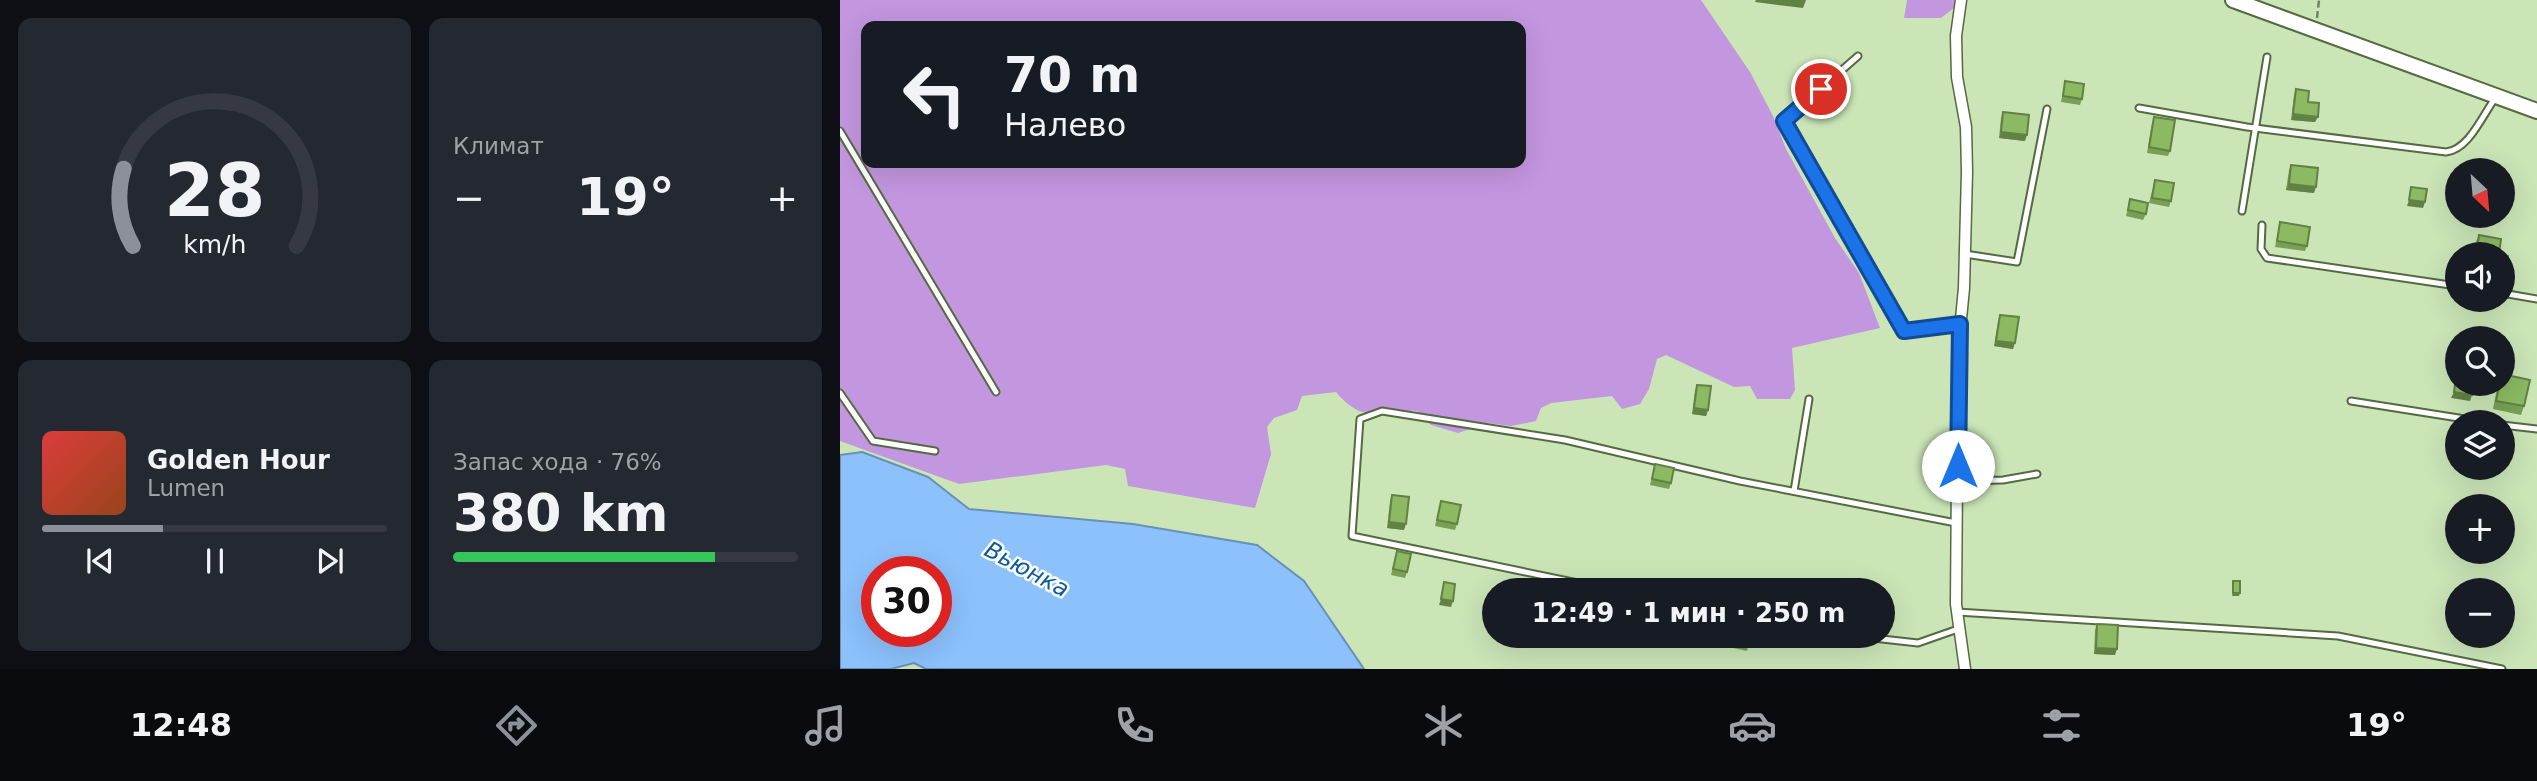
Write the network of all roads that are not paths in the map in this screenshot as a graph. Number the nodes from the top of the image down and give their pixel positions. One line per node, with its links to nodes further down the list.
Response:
1 (1961, 0): 15 (street)
2 (2233, 0): 5 (main road)
3 (1858, 56): 19 (lane)
4 (2267, 57): 9 (lane)
5 (2496, 97): 8 (main road); 9 (lane)
6 (2139, 107): 9 (lane)
7 (2047, 109): 15 (lane)
8 (2537, 111)
9 (2256, 127): 13 (lane)
10 (840, 131): 11 (lane)
11 (861, 166)
12 (862, 168): 20 (lane)
13 (2242, 211)
14 (2262, 225): 16 (lane)
15 (1965, 254): 19 (street)
16 (2445, 284)
17 (2515, 295): 18 (lane)
18 (2537, 299)
19 (1960, 324): 29 (street)
20 (996, 392)
21 (840, 393): 27 (lane)
22 (1809, 398): 30 (lane)
23 (2351, 401): 24 (lane)
24 (2445, 416)
25 (2515, 426): 26 (lane)
26 (2537, 429)
27 (935, 451)
28 (2037, 474): 29 (lane)
29 (1958, 481): 31 (street)
30 (1794, 491): 31 (lane); 32 (lane)
31 (1957, 523): 33 (street)
32 (1554, 578)
33 (1956, 612): 34 (street); 37 (lane)
34 (1958, 629): 35 (lane); 36 (street)
35 (1895, 640)
36 (1965, 669)
37 (2502, 669)

